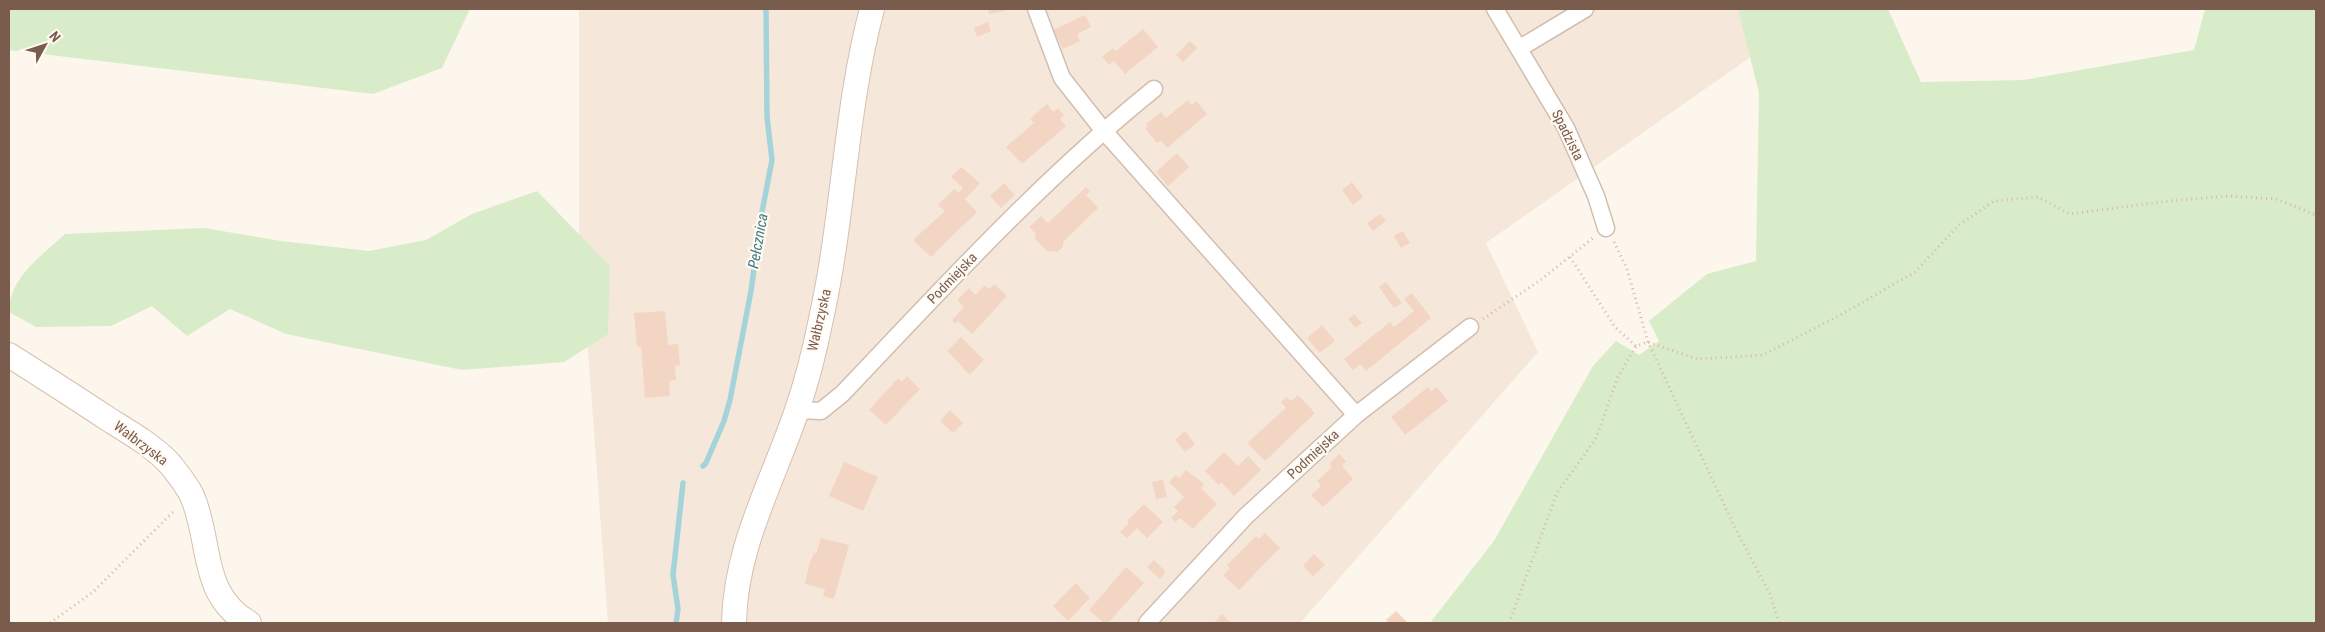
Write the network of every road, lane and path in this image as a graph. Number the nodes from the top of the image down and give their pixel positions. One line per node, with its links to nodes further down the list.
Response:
1 (872, 9): 15 (main road, Wałbrzyska)
2 (1036, 9): 7 (street)
3 (1496, 9): 5 (street, Spadzista)
4 (1585, 9): 5 (street)
5 (1520, 48): 9 (street, Spadzista)
6 (1154, 89): 7 (street, Podmiejska)
7 (1103, 130): 15 (street, Podmiejska); 16 (street)
8 (2316, 215): 12 (path)
9 (1606, 228): 10 (path); 12 (path)
10 (1570, 257): 11 (path); 13 (path)
11 (1470, 327): 16 (street, Podmiejska)
12 (1648, 342): 13 (path); 23 (path)
13 (1636, 346): 22 (path)
14 (9, 355): 17 (main road, Wałbrzyska)
15 (797, 410): 20 (main road, Wałbrzyska)
16 (1356, 414): 21 (street, Podmiejska)
17 (191, 495): 18 (path); 19 (main road, Wałbrzyska)
18 (50, 623)
19 (249, 623)
20 (734, 623)
21 (1147, 623)
22 (1509, 623)
23 (1779, 623)

